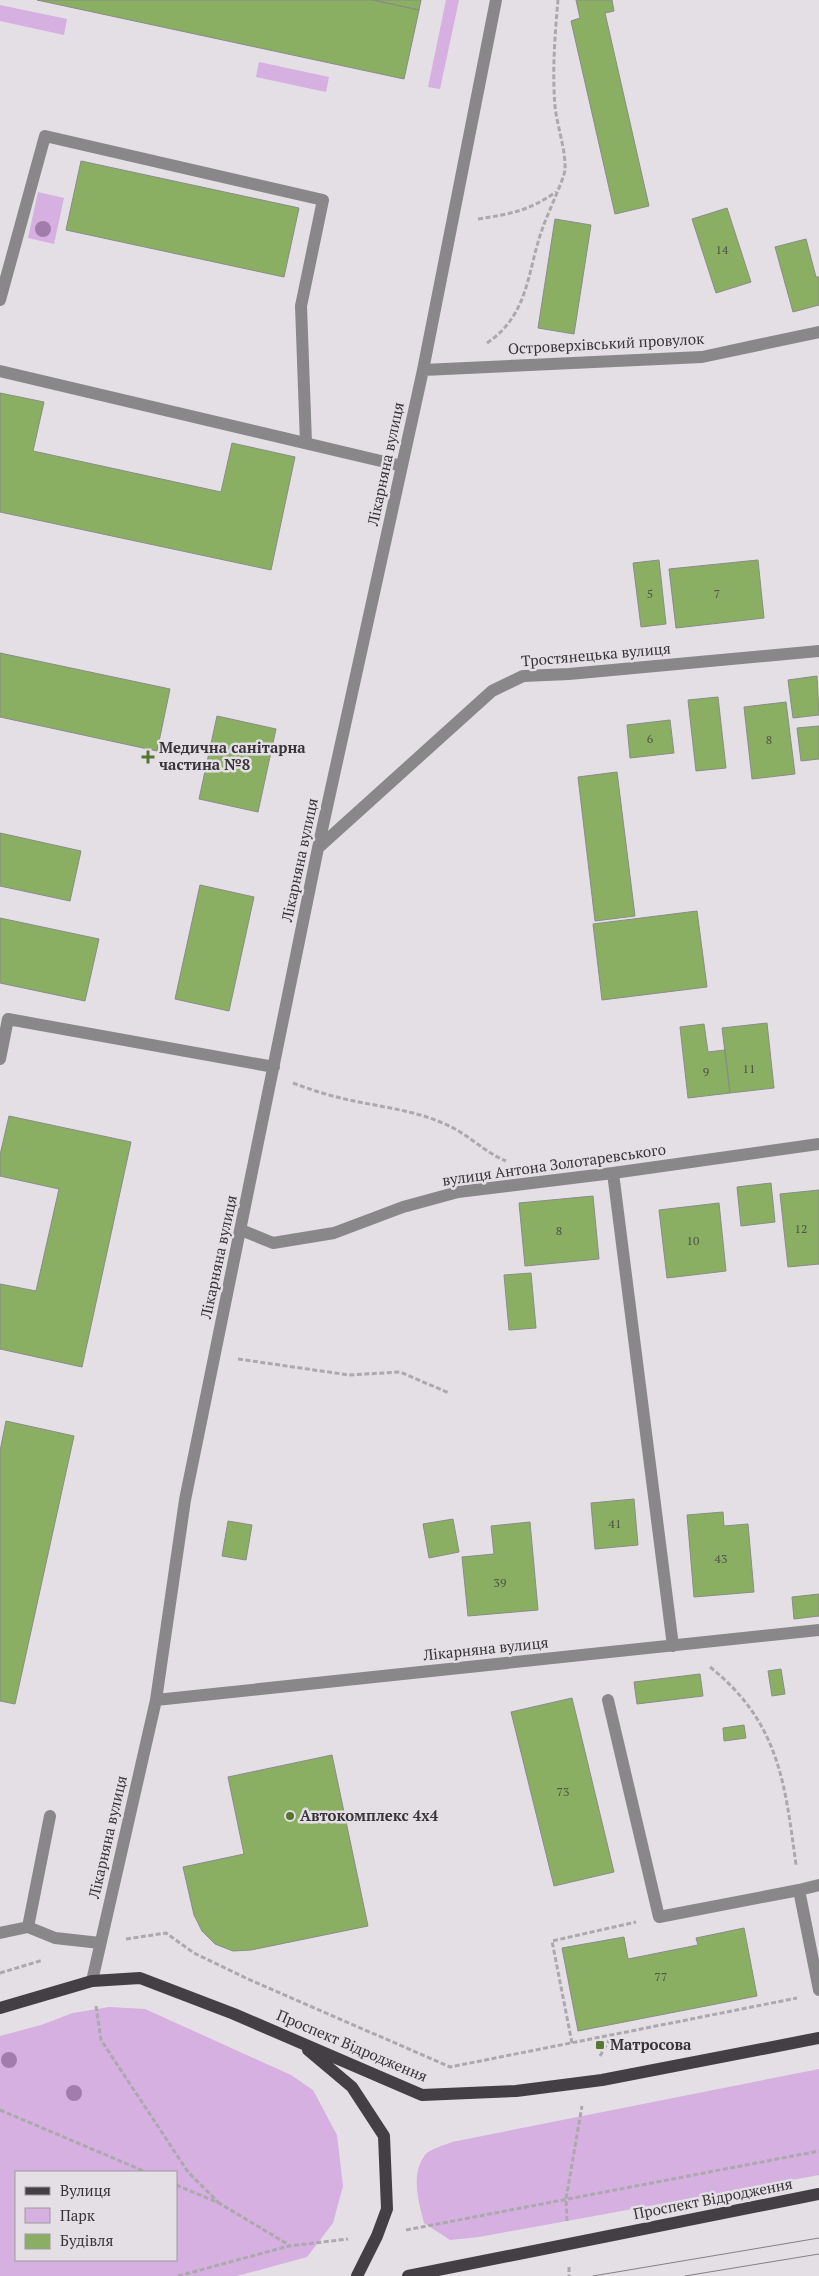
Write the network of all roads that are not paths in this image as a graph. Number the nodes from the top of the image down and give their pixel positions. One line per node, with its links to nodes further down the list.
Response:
1 (496, 0): 4 (street, Лікарняна вулиця)
2 (0, 300): 6 (street)
3 (819, 332): 4 (street, Островерхівський провулок)
4 (423, 370): 7 (street, Лікарняна вулиця)
5 (0, 371): 6 (street)
6 (306, 442): 7 (street)
7 (402, 466): 9 (street, Лікарняна вулиця)
8 (819, 651): 9 (street, Тростянецька вулиця)
9 (318, 848): 12 (street, Лікарняна вулиця)
10 (4, 1018): 11 (street); 12 (street)
11 (0, 1059)
12 (273, 1072): 15 (street, Лікарняна вулиця)
13 (819, 1144): 14 (street, вулиця Антона Золотаревського)
14 (613, 1173): 15 (street, вулиця Антона Золотаревського); 17 (street)
15 (241, 1230): 18 (street, Лікарняна вулиця)
16 (819, 1630): 17 (street, Лікарняна вулиця)
17 (673, 1646): 18 (street, Лікарняна вулиця)
18 (156, 1700): 25 (street, Лікарняна вулиця)
19 (608, 1700): 22 (street)
20 (50, 1816): 23 (street)
21 (819, 1885): 22 (street)
22 (799, 1890): 27 (street)
23 (28, 1926): 24 (street); 25 (street)
24 (0, 1933)
25 (100, 1943): 26 (street, Лікарняна вулиця)
26 (92, 1981): 28 (main road, Проспект Відродження); 30 (main road, Проспект Відродження)
27 (819, 1990)
28 (0, 2008)
29 (819, 2038): 30 (main road, Проспект Відродження)
30 (296, 2040): 32 (main road)
31 (819, 2194): 33 (main road, Проспект Відродження)
32 (357, 2276)
33 (408, 2276)

